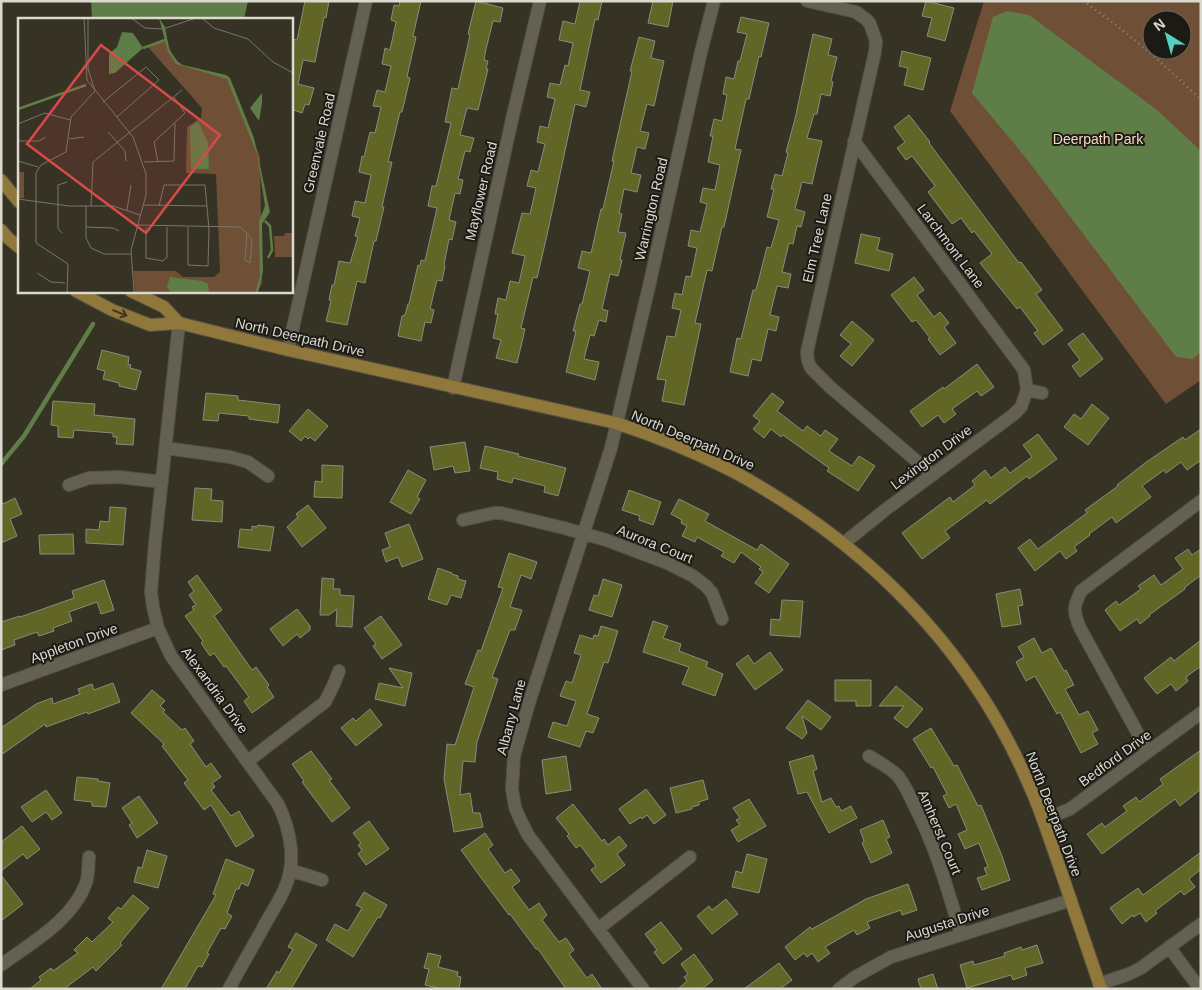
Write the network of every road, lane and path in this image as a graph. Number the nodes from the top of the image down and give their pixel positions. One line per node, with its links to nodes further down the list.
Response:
1 (366, 1): 15 (street, Greenvale Road)
2 (540, 1): 16 (street, Mayflower Road)
3 (714, 1): 19 (street, Warrington Road)
4 (807, 1): 7 (street, Elm Tree Lane)
5 (1083, 1): 6 (path)
6 (1201, 100)
7 (854, 141): 17 (street, Larchmont Lane); 21 (street, Elm Tree Lane)
8 (1, 180): 9 (street)
9 (18, 201)
10 (1, 230): 11 (street)
11 (18, 246)
12 (78, 292): 14 (street, North Deerpath Drive, one-way to 14)
13 (133, 292): 14 (street)
14 (179, 323): 15 (street, North Deerpath Drive); 20 (street, Alexandria Drive)
15 (288, 350): 16 (street, North Deerpath Drive)
16 (453, 388): 19 (street, North Deerpath Drive)
17 (1027, 390): 18 (street); 21 (street, Lexington Drive)
18 (1042, 393)
19 (616, 424): 27 (street, Albany Lane); 28 (street, North Deerpath Drive)
20 (166, 448): 22 (street); 23 (street, Alexandria Drive)
21 (933, 475): 28 (street, Lexington Drive)
22 (268, 476)
23 (162, 482): 24 (street); 30 (street, Alexandria Drive)
24 (69, 485)
25 (1201, 502): 34 (street)
26 (463, 520): 27 (street, Aurora Court)
27 (583, 534): 29 (street, Aurora Court); 44 (street, Albany Lane)
28 (844, 544): 37 (street, North Deerpath Drive)
29 (722, 619)
30 (158, 628): 32 (street, Appleton Drive); 36 (street, Alexandria Drive)
31 (339, 671): 36 (street)
32 (1, 685)
33 (1201, 713): 34 (street, Bedford Drive)
34 (1148, 752): 37 (street, Bedford Drive)
35 (869, 756): 45 (street, Amherst Court)
36 (248, 761): 40 (street, Alexandria Drive)
37 (1043, 820): 42 (street, North Deerpath Drive)
38 (89, 856): 47 (street)
39 (690, 857): 44 (street)
40 (290, 870): 41 (street); 49 (street, Alexandria Drive)
41 (322, 880)
42 (1071, 900): 45 (street, Augusta Drive); 48 (street, North Deerpath Drive)
43 (1201, 924): 46 (street)
44 (598, 929): 50 (street, Albany Lane)
45 (961, 934): 51 (street, Augusta Drive)
46 (1169, 947): 48 (street); 52 (street)
47 (1, 965)
48 (1100, 986)
49 (229, 989)
50 (643, 989)
51 (839, 989)
52 (1200, 989)

